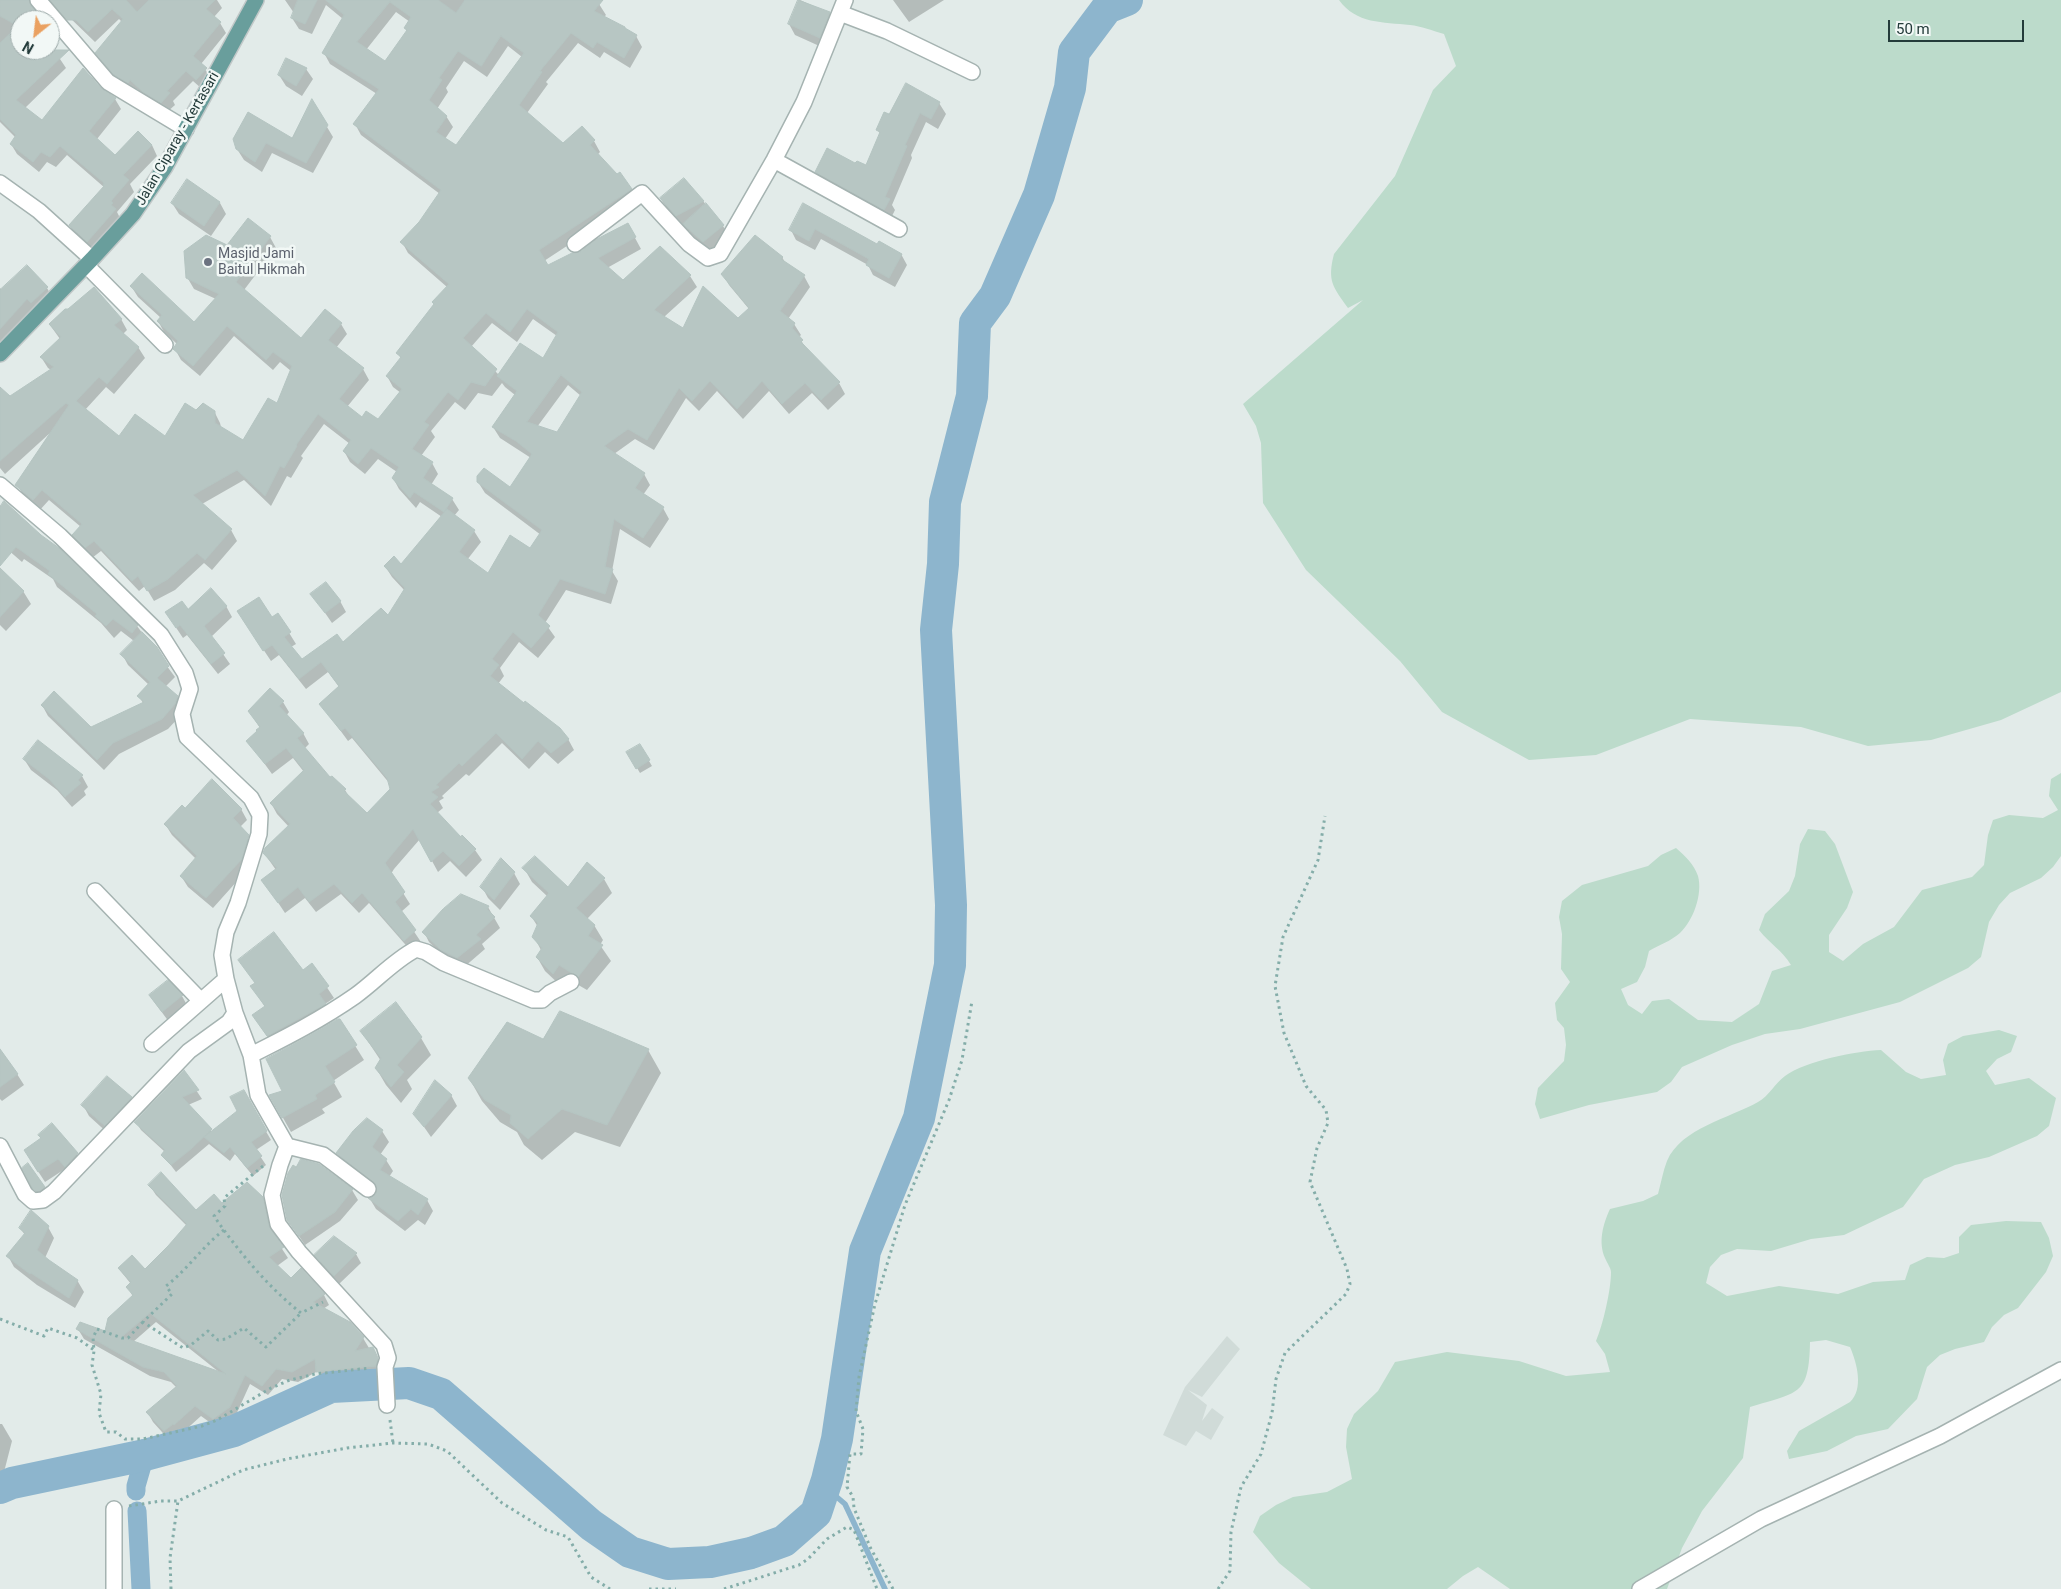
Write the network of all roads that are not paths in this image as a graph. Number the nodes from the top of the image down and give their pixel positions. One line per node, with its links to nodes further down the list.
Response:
1 (38, 0): 5 (street)
2 (254, 1): 5 (main road, Jalan Ciparay - Kertasari)
3 (843, 6): 4 (street); 6 (street)
4 (972, 72)
5 (186, 129): 10 (main road, Jalan Ciparay - Kertasari)
6 (774, 160): 8 (street); 9 (street)
7 (0, 183): 10 (street)
8 (899, 228)
9 (575, 244)
10 (89, 262): 11 (street); 12 (main road, Jalan Ciparay - Kertasari)
11 (165, 345)
12 (0, 354)
13 (0, 485): 15 (street)
14 (95, 892): 17 (street)
15 (226, 979): 17 (street); 18 (street)
16 (571, 982): 20 (street)
17 (201, 1001): 19 (street)
18 (235, 1013): 20 (street); 21 (street)
19 (152, 1044)
20 (251, 1055): 22 (street)
21 (0, 1146)
22 (287, 1146): 23 (street); 25 (street)
23 (368, 1189)
24 (2061, 1370): 28 (street)
25 (387, 1404)
26 (114, 1509): 27 (street)
27 (114, 1589)
28 (1640, 1589)

